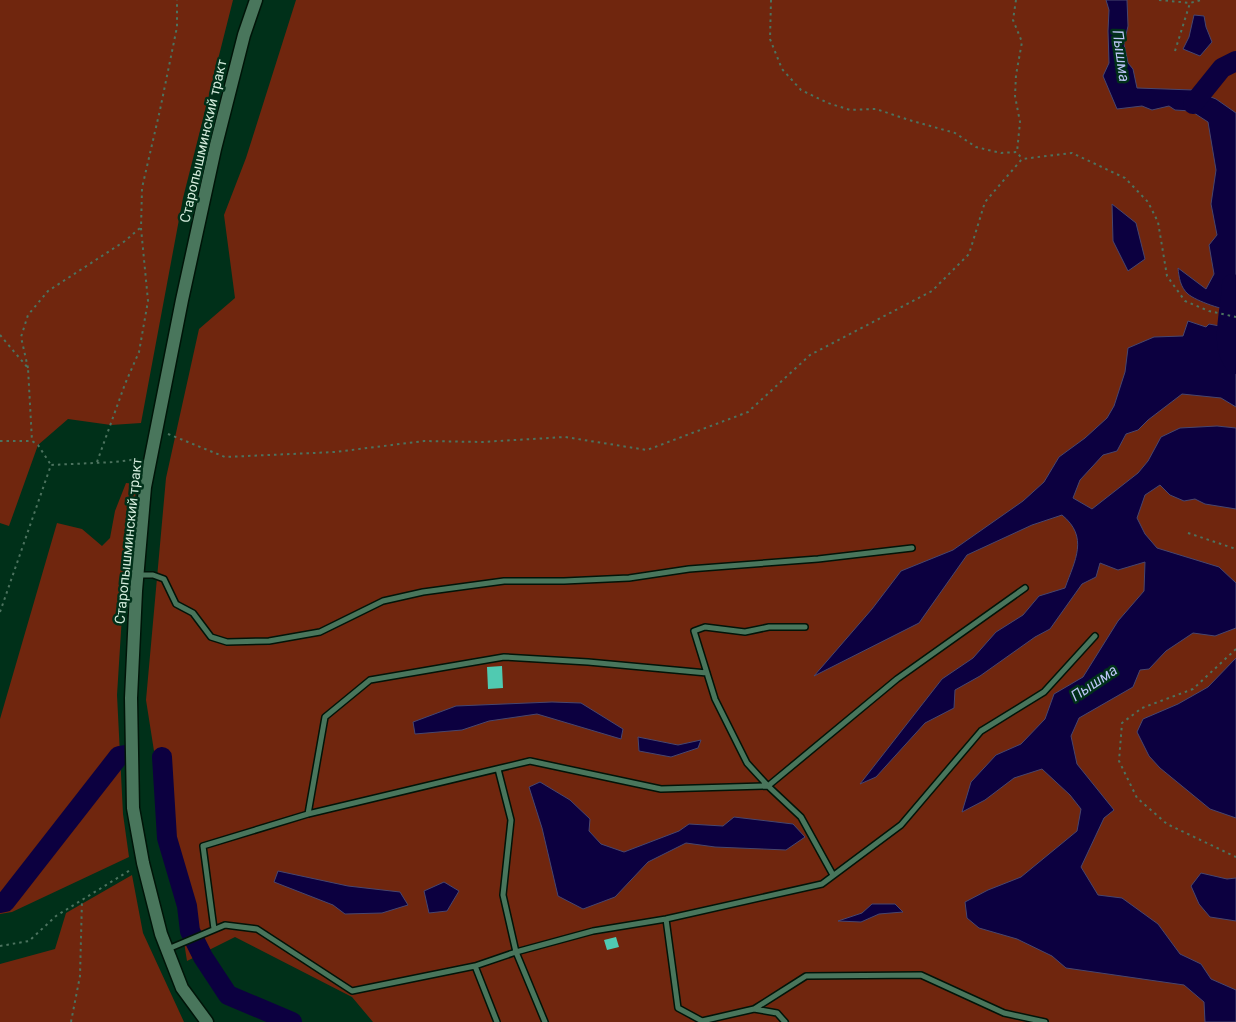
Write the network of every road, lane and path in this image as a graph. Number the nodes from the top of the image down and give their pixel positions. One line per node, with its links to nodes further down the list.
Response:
1 (177, 0): 11 (path)
2 (256, 0): 15 (street, Старопышминский тракт)
3 (771, 0): 9 (path)
4 (1016, 0): 9 (path)
5 (1159, 0): 7 (path)
6 (1201, 0): 7 (path)
7 (1190, 3): 8 (path)
8 (1175, 51)
9 (1017, 152): 10 (path)
10 (1022, 158): 12 (path); 15 (path)
11 (141, 228): 14 (path); 19 (path)
12 (1236, 317)
13 (0, 335): 14 (path)
14 (28, 368): 17 (path)
15 (158, 429): 18 (street, Старопышминский тракт)
16 (0, 441): 17 (path)
17 (32, 442): 20 (path)
18 (150, 457): 19 (path); 24 (street, Старопышминский тракт)
19 (97, 462): 20 (path)
20 (51, 465): 26 (path)
21 (1188, 533): 23 (path)
22 (912, 548): 24 (lane)
23 (1236, 549)
24 (137, 575): 35 (street, Старопышминский тракт)
25 (1025, 588): 32 (lane)
26 (0, 612)
27 (805, 627): 30 (lane)
28 (1095, 636): 36 (lane)
29 (1236, 649): 34 (path)
30 (707, 673): 32 (lane); 33 (lane)
31 (498, 769): 32 (lane); 33 (lane); 42 (lane)
32 (768, 786): 36 (lane)
33 (308, 814): 39 (lane)
34 (1236, 857)
35 (143, 863): 37 (path); 41 (street, Старопышминский тракт)
36 (833, 875): 38 (lane)
37 (82, 900): 40 (path); 45 (path)
38 (666, 919): 42 (lane); 44 (lane)
39 (214, 929): 41 (lane); 43 (lane)
40 (0, 946)
41 (168, 949): 46 (street, Старопышминский тракт)
42 (516, 952): 43 (lane); 48 (lane)
43 (475, 966): 47 (lane)
44 (754, 1009): 49 (lane); 50 (lane)
45 (71, 1022)
46 (207, 1022)
47 (497, 1022)
48 (546, 1022)
49 (785, 1022)
50 (1045, 1022)

